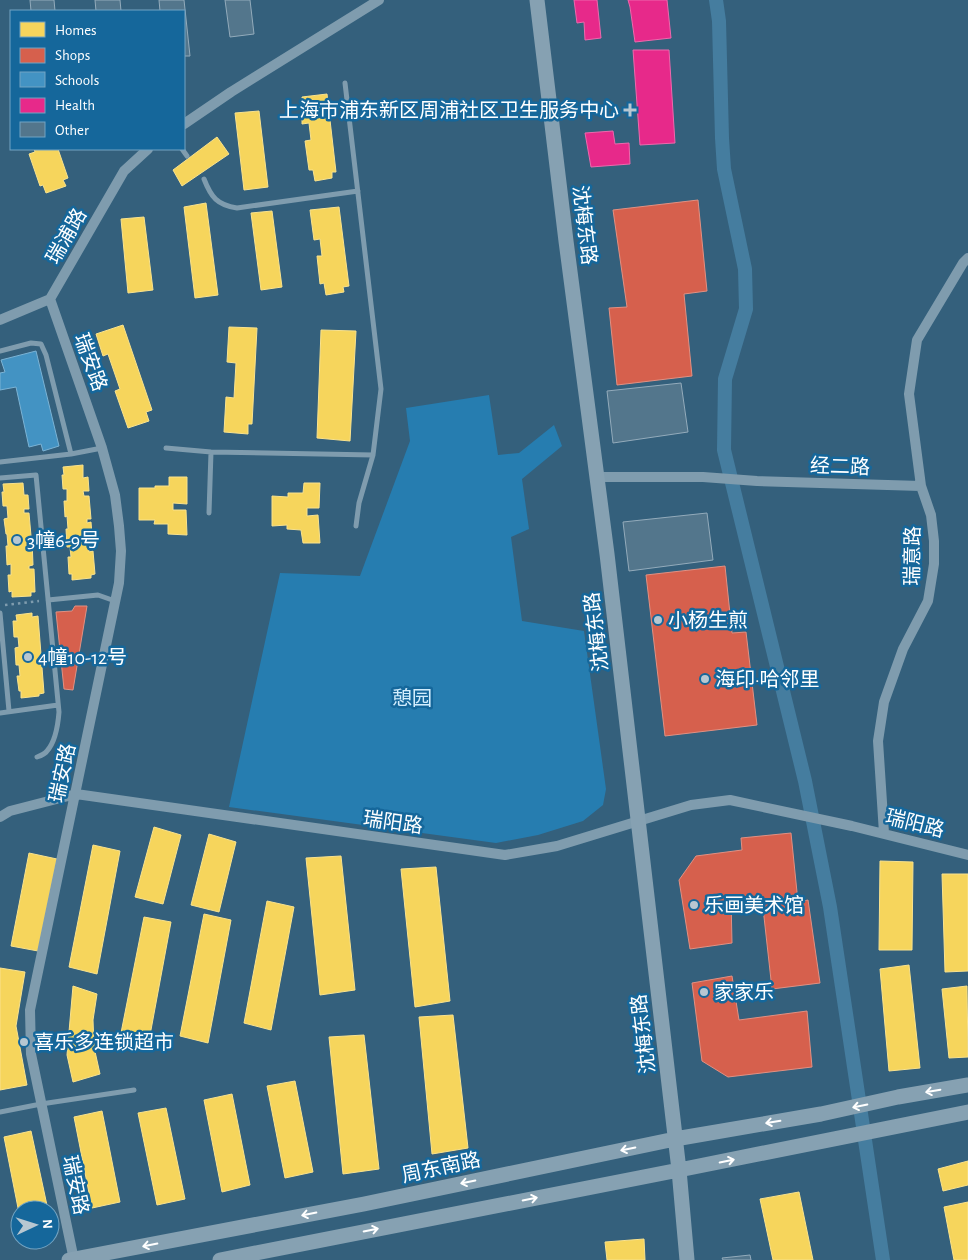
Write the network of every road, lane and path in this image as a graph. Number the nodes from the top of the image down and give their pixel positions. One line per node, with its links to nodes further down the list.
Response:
1 (379, 0): 4 (street)
2 (537, 0): 20 (street, 沈梅东路)
3 (345, 83): 9 (lane)
4 (185, 123)
5 (147, 150): 11 (street, 瑞浦路)
6 (183, 150): 7 (lane)
7 (187, 156)
8 (204, 180): 9 (lane)
9 (358, 191): 18 (lane)
10 (968, 258): 22 (street, 瑞意路)
11 (50, 300): 12 (street); 14 (street, 瑞安路)
12 (0, 320)
13 (0, 351): 17 (lane)
14 (102, 448): 17 (lane); 26 (street, 瑞安路)
15 (166, 448): 16 (lane)
16 (210, 452): 18 (lane); 23 (lane)
17 (71, 454): 19 (lane)
18 (373, 455): 24 (lane)
19 (0, 462)
20 (597, 477): 22 (street, 经二路); 35 (street, 沈梅东路)
21 (0, 478): 25 (lane)
22 (921, 486): 36 (street, 瑞意路)
23 (209, 513)
24 (356, 526)
25 (48, 600): 26 (lane); 27 (path); 29 (lane)
26 (115, 601): 33 (street, 瑞安路)
27 (0, 605)
28 (0, 613): 30 (lane)
29 (58, 705): 30 (lane); 32 (lane)
30 (10, 711): 31 (lane)
31 (0, 713)
32 (37, 757)
33 (76, 794): 34 (street, 瑞阳路); 35 (street, 瑞阳路); 40 (street, 瑞安路)
34 (0, 816)
35 (638, 821): 36 (street, 瑞阳路); 43 (street, 沈梅东路)
36 (884, 833): 37 (street, 瑞阳路)
37 (968, 855)
38 (968, 1085): 43 (street, 周东南路, one-way to 43)
39 (134, 1090): 40 (lane)
40 (41, 1104): 41 (lane); 45 (street, 瑞安路)
41 (0, 1112)
42 (968, 1112): 44 (street, one-way to 42)
43 (675, 1138): 44 (street, 沈梅东路); 45 (street, 周东南路, one-way to 45)
44 (679, 1170): 46 (street, one-way to 44); 47 (street, 沈梅东路)
45 (72, 1260)
46 (220, 1260)
47 (687, 1260)

